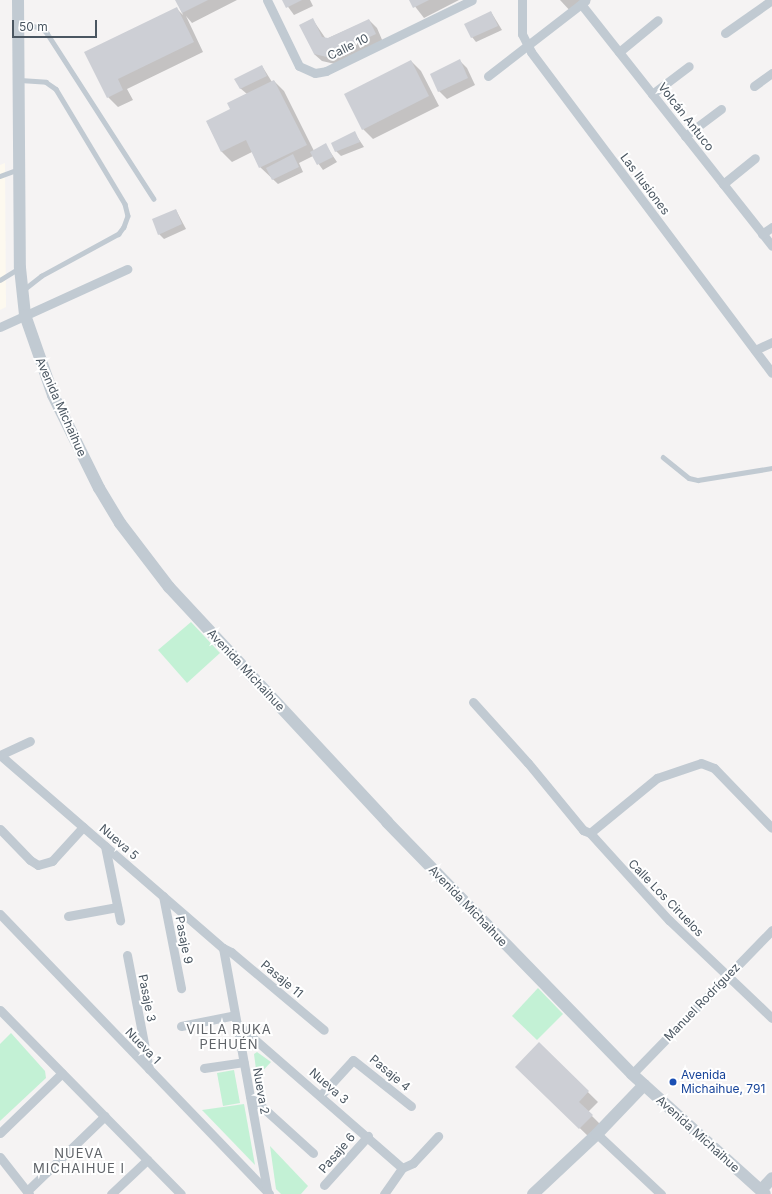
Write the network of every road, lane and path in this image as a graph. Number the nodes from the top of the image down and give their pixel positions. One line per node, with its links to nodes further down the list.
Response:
1 (18, 0): 8 (street, Avenida Michaihue)
2 (267, 0): 3 (street, Calle 10)
3 (472, 0)
4 (522, 0): 10 (street, Las Ilusiones)
5 (772, 0): 9 (street)
6 (583, 2): 10 (street); 11 (street, Volcán Antuco)
7 (658, 20): 11 (street)
8 (18, 23): 15 (street, Avenida Michaihue); 24 (lane)
9 (725, 33)
10 (527, 45): 14 (street); 35 (street, Las Ilusiones)
11 (619, 52): 17 (street, Volcán Antuco)
12 (688, 66): 17 (street)
13 (772, 73): 16 (street)
14 (488, 76)
15 (18, 80): 21 (street, Avenida Michaihue); 31 (lane)
16 (754, 86)
17 (652, 94): 19 (street, Volcán Antuco)
18 (721, 109): 19 (street)
19 (685, 136): 23 (street, Volcán Antuco)
20 (755, 158): 23 (street)
21 (19, 169): 22 (lane); 28 (street, Avenida Michaihue)
22 (0, 176)
23 (723, 184): 26 (street, Volcán Antuco)
24 (154, 199)
25 (772, 227): 26 (street)
26 (762, 234): 27 (street, Volcán Antuco)
27 (772, 246)
28 (20, 268): 30 (lane); 31 (street, Avenida Michaihue)
29 (127, 269): 32 (street)
30 (0, 280)
31 (22, 293): 32 (street, Avenida Michaihue)
32 (25, 315): 33 (street); 66 (street, Avenida Michaihue)
33 (0, 327)
34 (772, 342): 35 (street)
35 (755, 350): 36 (street, Las Ilusiones)
36 (772, 373)
37 (663, 457): 38 (lane)
38 (772, 468)
39 (473, 702): 45 (street, Calle Los Ciruelos)
40 (30, 741): 41 (street)
41 (0, 755): 42 (street, Nueva 5)
42 (83, 827): 43 (street); 46 (street, Nueva 5)
43 (0, 828)
44 (772, 828): 45 (street)
45 (590, 833): 55 (street, Calle Los Ciruelos)
46 (105, 846): 47 (street, Nueva 5); 48 (street)
47 (163, 896): 53 (street, Nueva 5); 56 (street, Pasaje 9)
48 (117, 907): 50 (street); 51 (street)
49 (0, 914): 64 (street, Nueva 1)
50 (68, 916)
51 (120, 920)
52 (772, 930): 55 (street, Manuel Rodríguez)
53 (223, 948): 59 (street, Nueva 2); 61 (street, Pasaje 11)
54 (127, 955): 64 (street, Pasaje 3)
55 (728, 976): 58 (street, Calle Los Ciruelos); 66 (street, Manuel Rodríguez)
56 (181, 988)
57 (0, 1010): 65 (street)
58 (772, 1018)
59 (236, 1020): 60 (street); 62 (street, Nueva 2); 68 (street, Nueva 3)
60 (181, 1026)
61 (324, 1030)
62 (244, 1062): 63 (street); 69 (street, Nueva 2)
63 (204, 1068)
64 (149, 1069): 83 (street, Nueva 1)
65 (62, 1073): 71 (street); 72 (street)
66 (632, 1074): 67 (street, Avenida Michaihue)
67 (644, 1085): 73 (street); 84 (street, Avenida Michaihue)
68 (321, 1095): 70 (street, Pasaje 4); 74 (street, Nueva 3)
69 (250, 1096): 76 (street); 83 (street, Nueva 2)
70 (411, 1106)
71 (104, 1116): 78 (street); 82 (street)
72 (0, 1133)
73 (597, 1134): 88 (street); 89 (street)
74 (368, 1136): 79 (street, Nueva 3); 81 (street, Pasaje 6)
75 (438, 1136): 79 (street)
76 (313, 1153)
77 (0, 1157): 82 (street)
78 (147, 1160): 85 (street); 86 (street)
79 (402, 1168): 87 (street)
80 (772, 1178): 84 (street)
81 (324, 1185)
82 (28, 1193)
83 (268, 1193)
84 (761, 1193)
85 (111, 1194)
86 (181, 1194)
87 (384, 1194)
88 (533, 1194)
89 (661, 1194)

